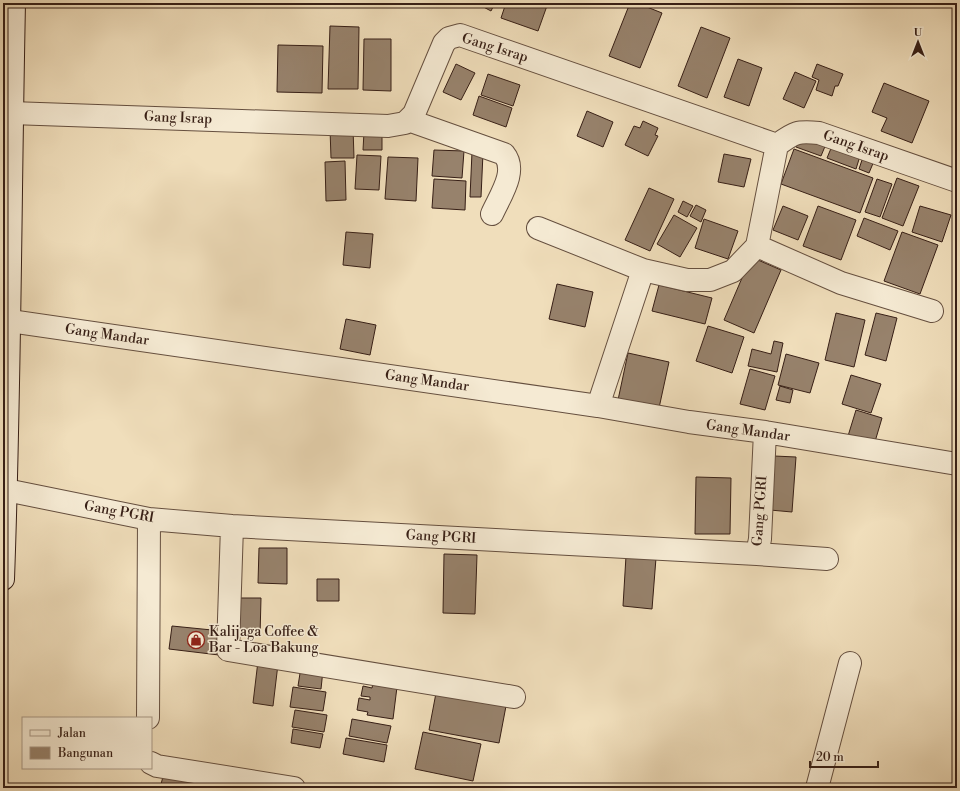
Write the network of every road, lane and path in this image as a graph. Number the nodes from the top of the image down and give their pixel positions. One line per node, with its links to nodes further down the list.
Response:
1 (14, 3): 2 (street)
2 (12, 112): 3 (street, Gang Israp); 11 (street)
3 (408, 120): 4 (street, Gang Israp); 6 (street)
4 (777, 145): 5 (street, Gang Israp); 8 (street)
5 (957, 181)
6 (492, 214)
7 (538, 228): 9 (street)
8 (757, 246): 9 (street); 10 (street)
9 (643, 270): 12 (street)
10 (932, 311)
11 (10, 321): 12 (street, Gang Mandar); 15 (street)
12 (598, 406): 13 (street, Gang Mandar)
13 (764, 432): 14 (street, Gang Mandar); 18 (street, Gang PGRI)
14 (957, 464)
15 (6, 490): 16 (street, Gang PGRI); 20 (street)
16 (149, 519): 17 (street, Gang PGRI); 23 (street)
17 (232, 526): 18 (street, Gang PGRI); 22 (street)
18 (757, 554): 19 (street)
19 (827, 559)
20 (3, 579)
21 (850, 663): 26 (street)
22 (514, 697)
23 (148, 717)
24 (152, 764): 25 (street)
25 (294, 788)
26 (817, 788)

